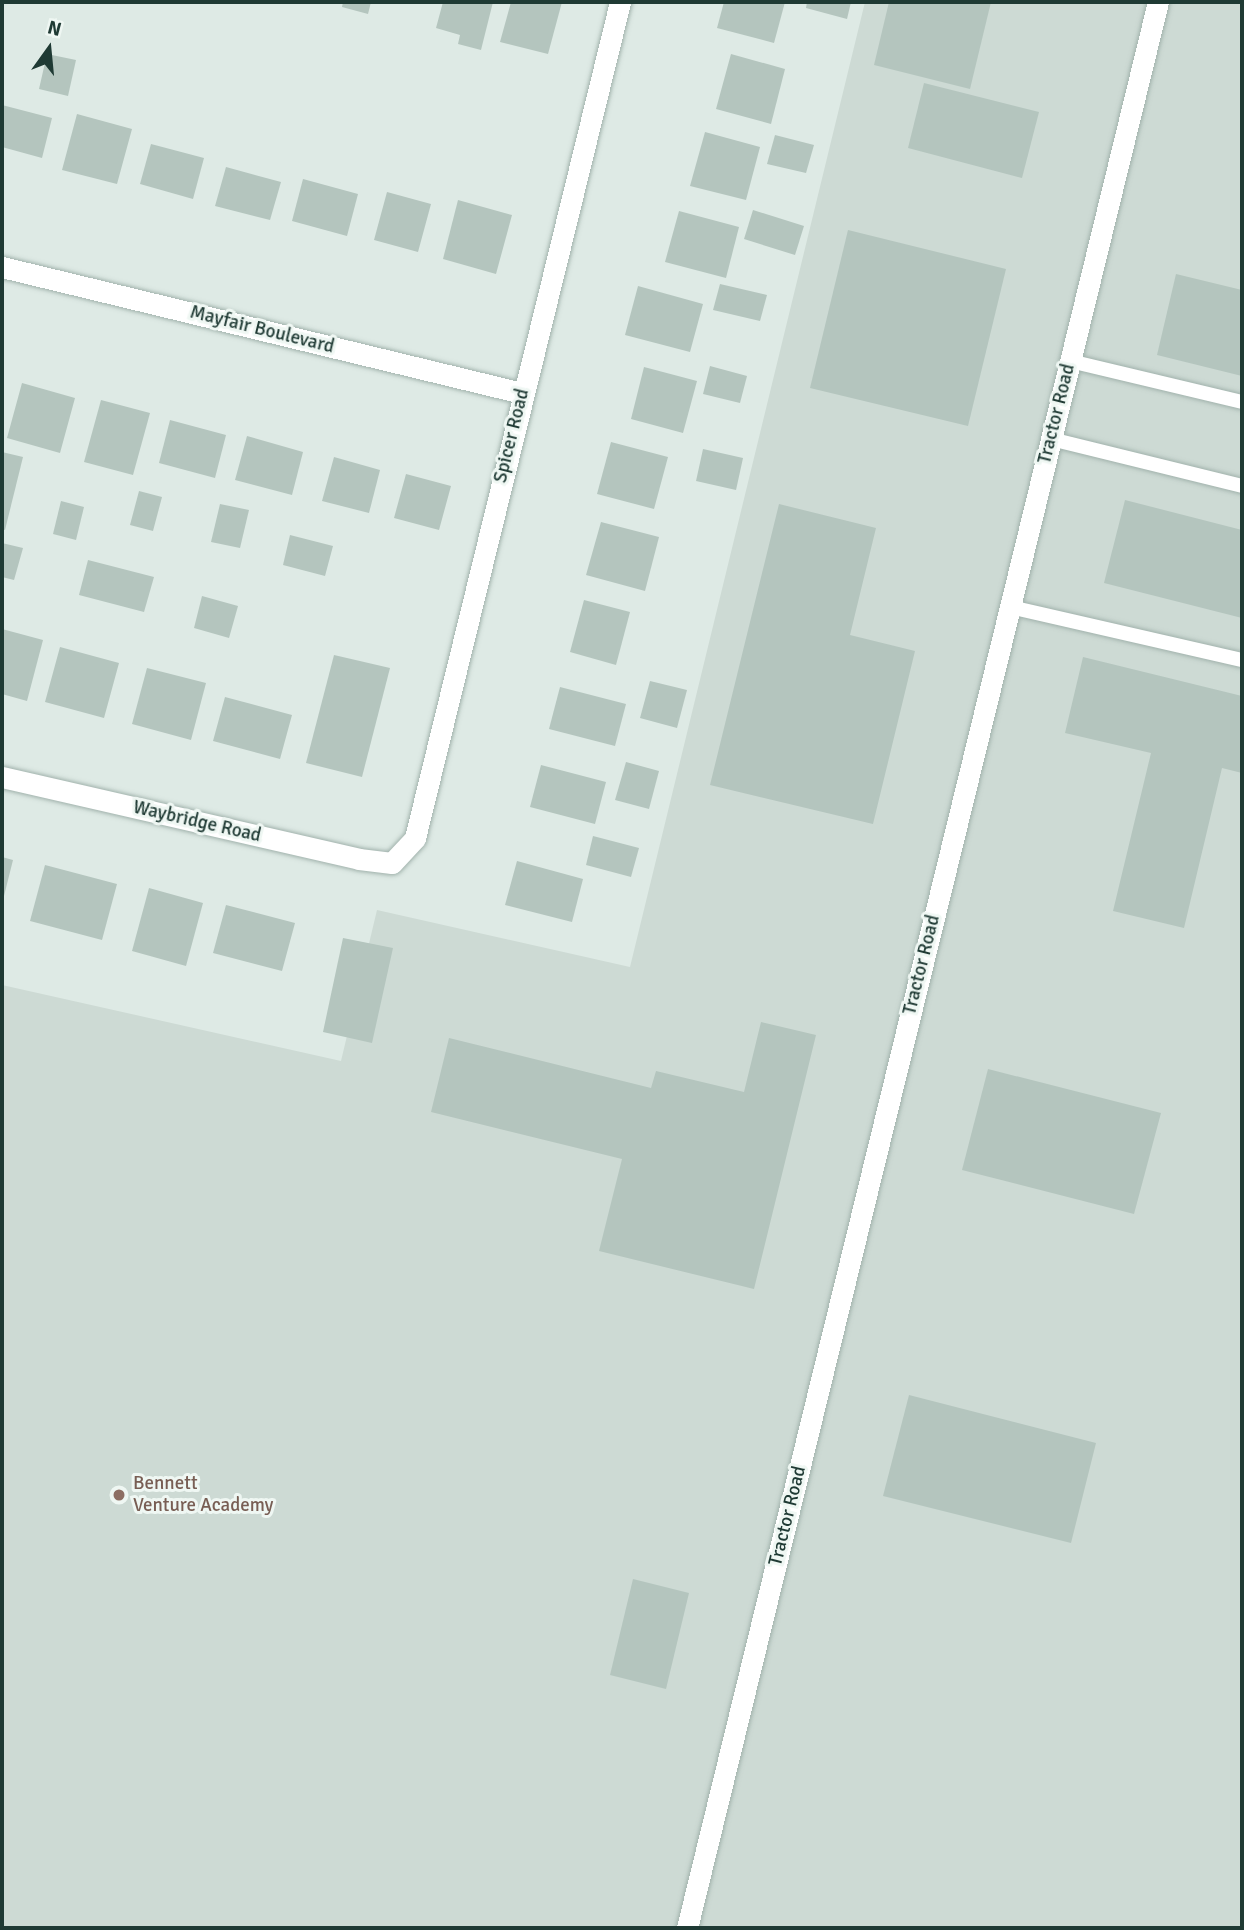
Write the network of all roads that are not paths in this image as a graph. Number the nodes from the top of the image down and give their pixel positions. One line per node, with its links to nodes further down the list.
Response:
1 (620, 2): 5 (street, Spicer Road)
2 (1158, 2): 4 (street, Tractor Road)
3 (2, 267): 5 (street, Mayfair Boulevard)
4 (1070, 361): 6 (lane); 7 (street, Tractor Road)
5 (522, 393): 12 (street, Spicer Road)
6 (1242, 402)
7 (1051, 439): 8 (lane); 9 (street, Tractor Road)
8 (1242, 486)
9 (1010, 607): 10 (lane); 13 (street, Tractor Road)
10 (1242, 660)
11 (2, 777): 12 (street, Waybridge Road)
12 (393, 863)
13 (687, 1928)

